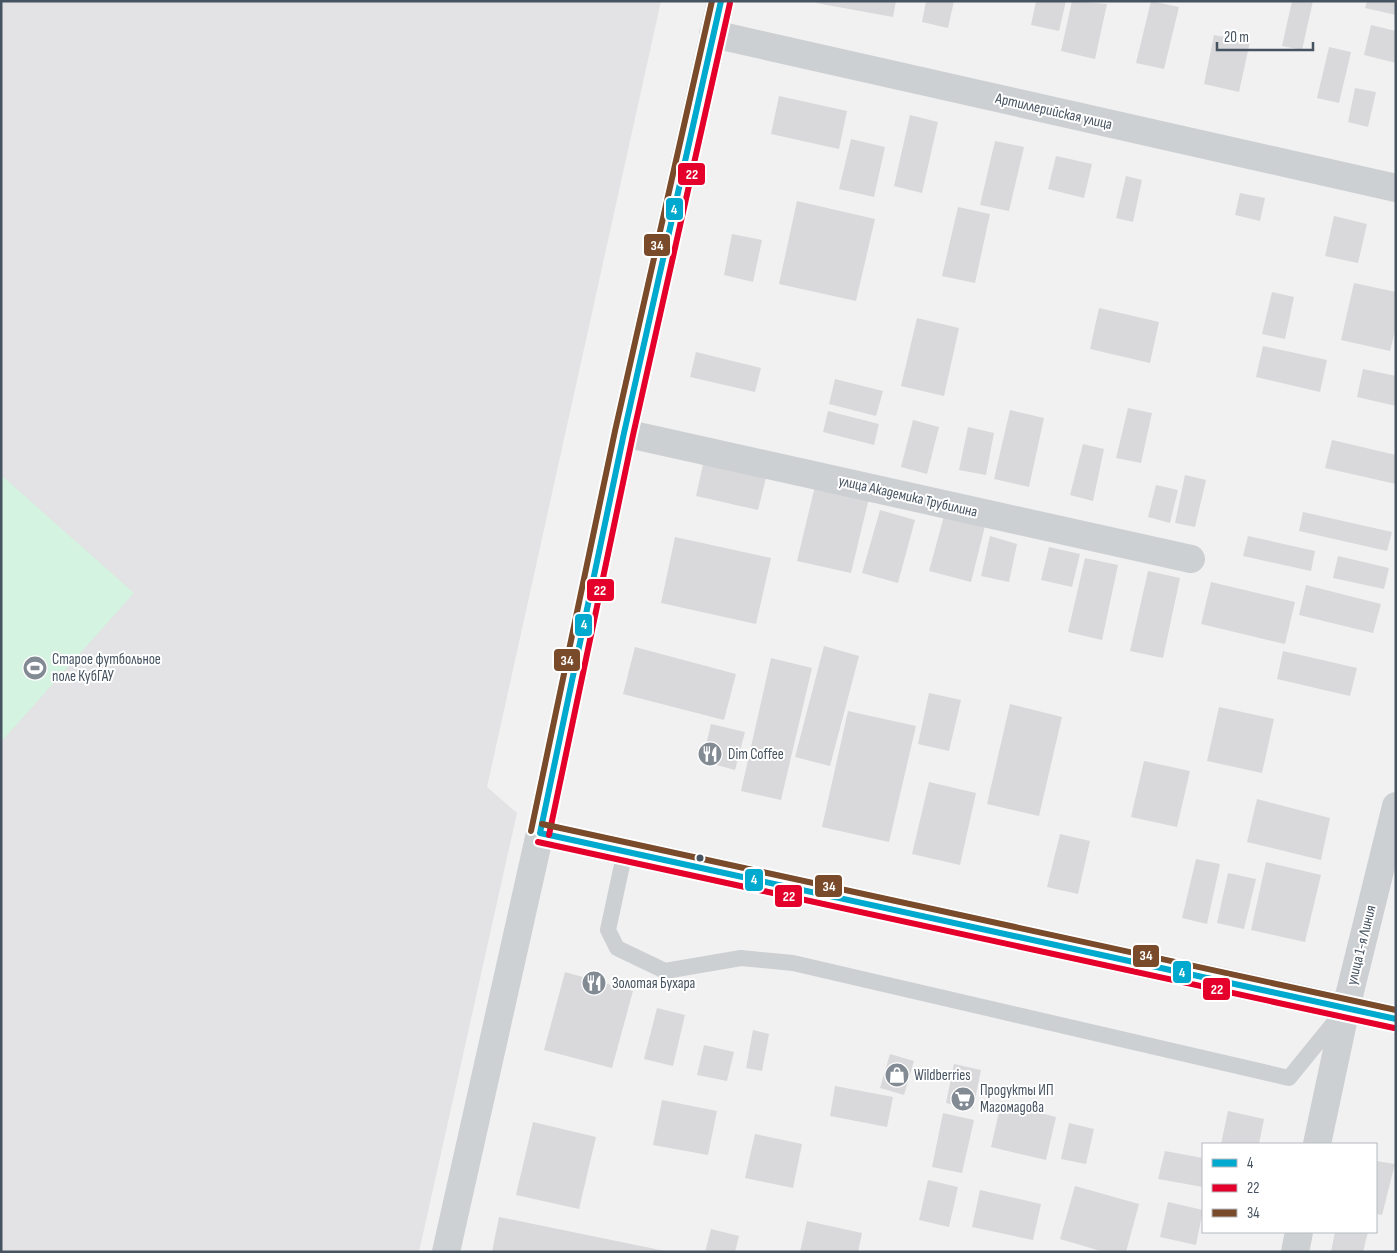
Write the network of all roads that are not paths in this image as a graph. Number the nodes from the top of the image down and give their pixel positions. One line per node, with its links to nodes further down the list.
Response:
1 (721, 1): 2 (main road)
2 (713, 34): 3 (street, Артиллерийская улица); 4 (main road)
3 (1396, 188)
4 (624, 433): 5 (street, улица Академика Трубилина); 7 (main road)
5 (1191, 559)
6 (1396, 806): 9 (street, улица 1-я Линия)
7 (540, 833): 8 (main road); 13 (main road)
8 (625, 851): 9 (main road); 9 (lane)
9 (1346, 1008): 10 (main road); 11 (street, улица 1-я Линия)
10 (1396, 1019)
11 (1317, 1143)
12 (1299, 1233): 14 (street)
13 (446, 1252)
14 (1295, 1252)

